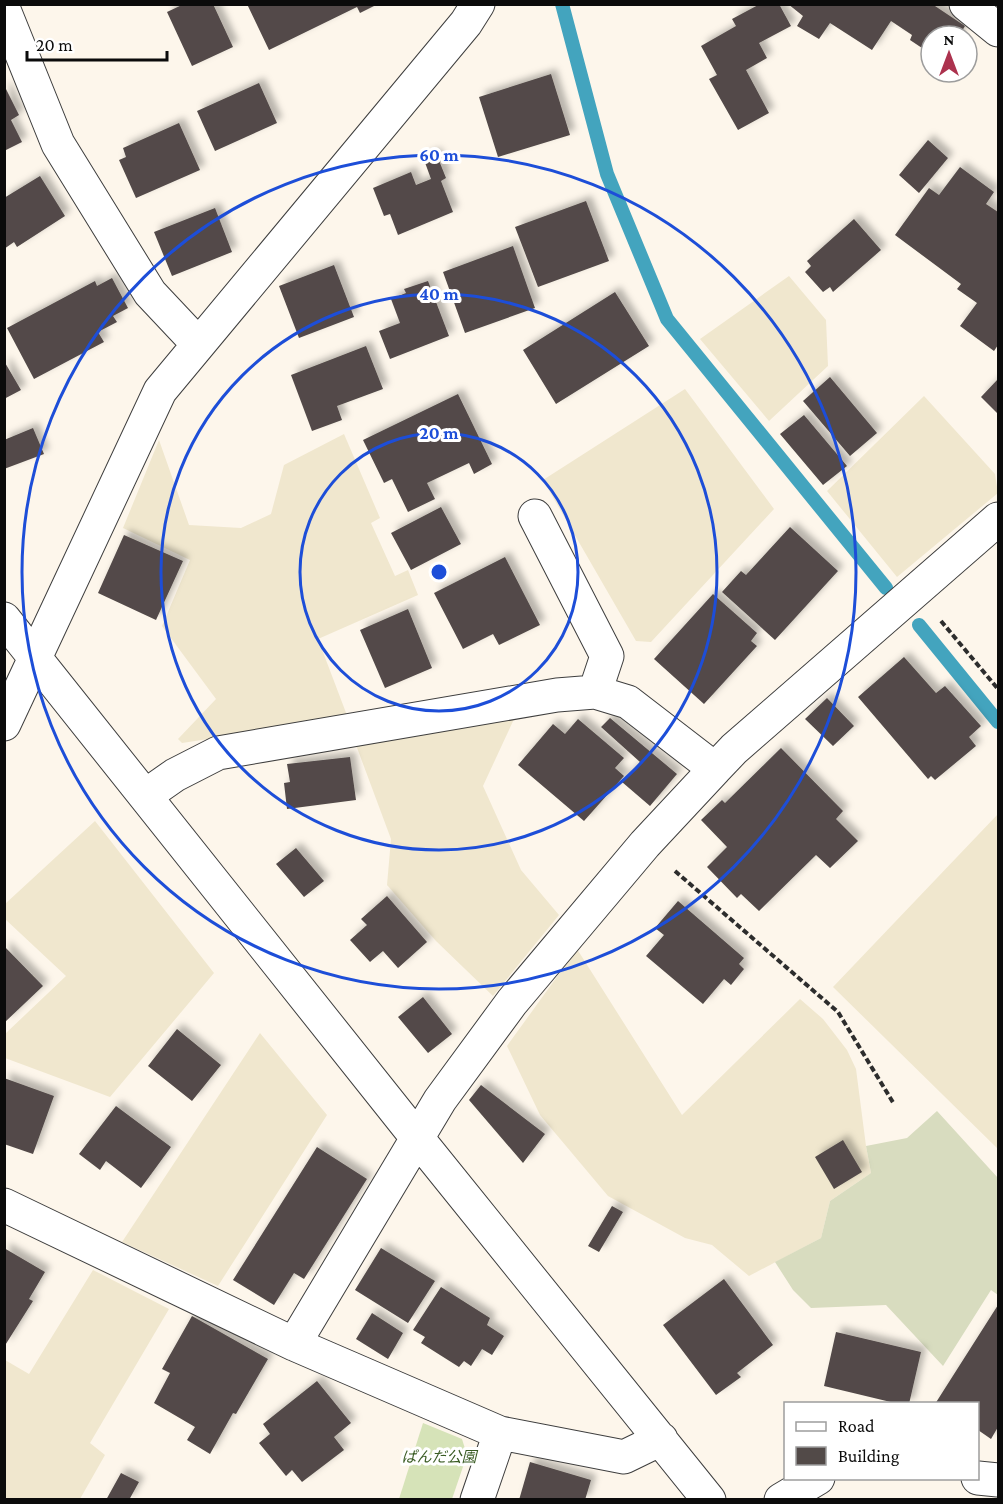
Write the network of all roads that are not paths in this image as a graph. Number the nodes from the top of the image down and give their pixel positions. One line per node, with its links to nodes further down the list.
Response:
1 (966, 4): 4 (street)
2 (4, 10): 5 (street)
3 (466, 10): 5 (street)
4 (999, 30)
5 (198, 344): 9 (street)
6 (535, 516): 10 (street)
7 (999, 519): 12 (street)
8 (4, 619): 9 (street)
9 (35, 658): 11 (street); 13 (street)
10 (595, 692): 12 (street); 13 (street)
11 (4, 724)
12 (715, 769): 14 (street)
13 (145, 796): 14 (street)
14 (418, 1139): 16 (street); 18 (street)
15 (4, 1205): 16 (street)
16 (294, 1344): 17 (street)
17 (500, 1433): 18 (street); 22 (street)
18 (661, 1439): 23 (street)
19 (979, 1478): 21 (street)
20 (816, 1480): 24 (street)
21 (999, 1480)
22 (477, 1500)
23 (709, 1500)
24 (781, 1500)

